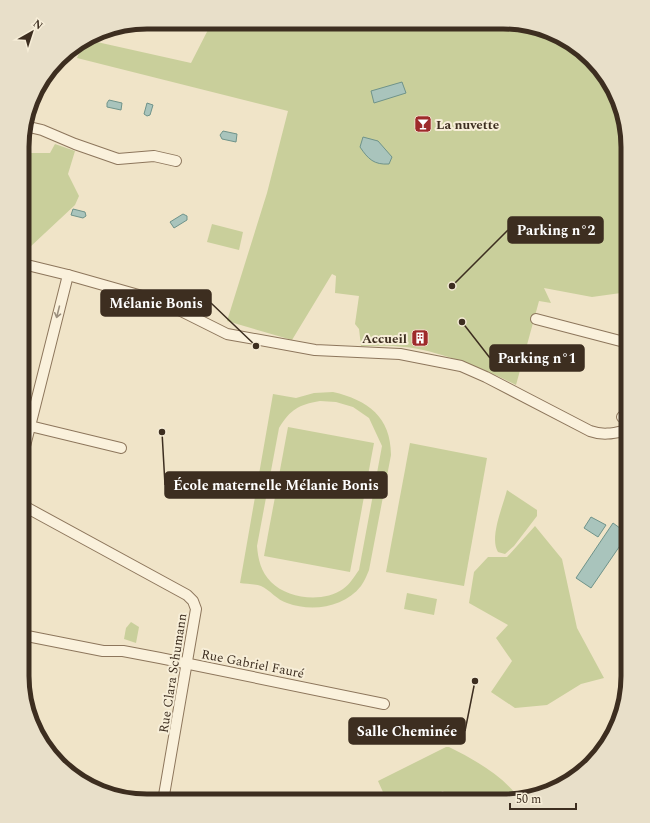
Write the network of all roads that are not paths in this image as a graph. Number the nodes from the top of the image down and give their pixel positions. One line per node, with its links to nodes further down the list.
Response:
1 (31, 127): 2 (street)
2 (176, 161)
3 (29, 265): 4 (street)
4 (68, 274): 7 (street, one-way to 7); 9 (street)
5 (536, 318): 6 (street)
6 (621, 341)
7 (30, 426): 8 (street); 10 (street)
8 (29, 430)
9 (621, 432)
10 (121, 448)
11 (29, 509): 13 (street, Rue Clara Schumann)
12 (29, 636): 13 (street, Rue Gabriel Fauré)
13 (188, 663): 14 (street, Rue Gabriel Fauré); 15 (street, Rue Clara Schumann)
14 (384, 704)
15 (164, 794)

